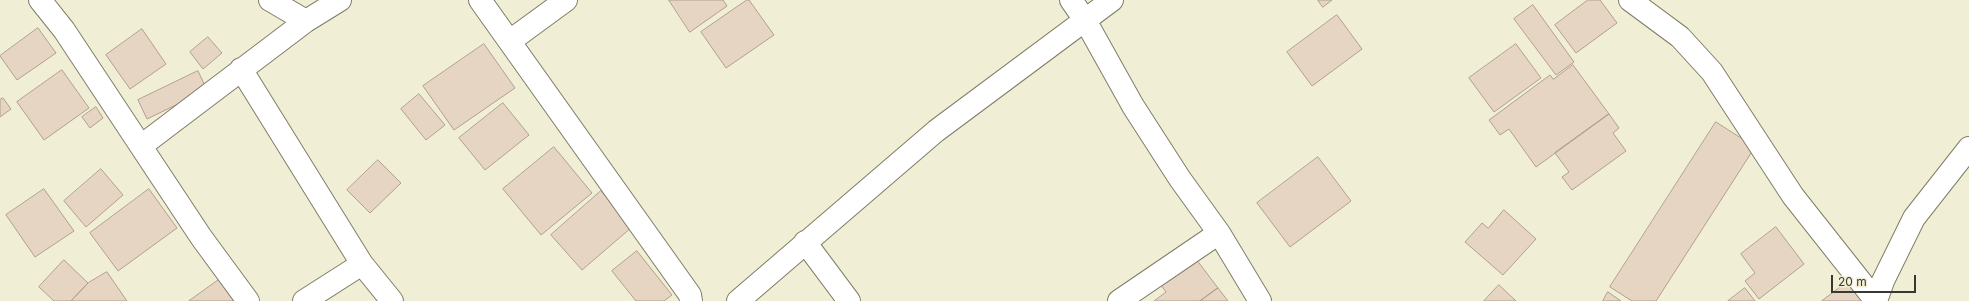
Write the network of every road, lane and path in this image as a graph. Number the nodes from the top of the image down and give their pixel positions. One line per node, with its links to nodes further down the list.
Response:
1 (40, 0): 13 (street)
2 (270, 0): 10 (street)
3 (340, 0): 10 (street)
4 (480, 0): 11 (street)
5 (566, 0): 11 (street)
6 (1071, 0): 9 (street)
7 (1112, 0): 9 (street)
8 (1630, 0): 26 (street)
9 (1085, 20): 15 (street); 16 (street)
10 (306, 21): 12 (street)
11 (510, 41): 21 (street)
12 (241, 69): 13 (street); 17 (street)
13 (141, 146): 18 (street)
14 (1969, 148): 26 (street)
15 (1219, 233): 24 (street); 25 (street)
16 (805, 242): 22 (street); 23 (street)
17 (362, 264): 19 (street); 20 (street)
18 (248, 301)
19 (304, 301)
20 (392, 301)
21 (691, 301)
22 (738, 301)
23 (849, 301)
24 (1119, 301)
25 (1260, 301)
26 (1876, 301)

